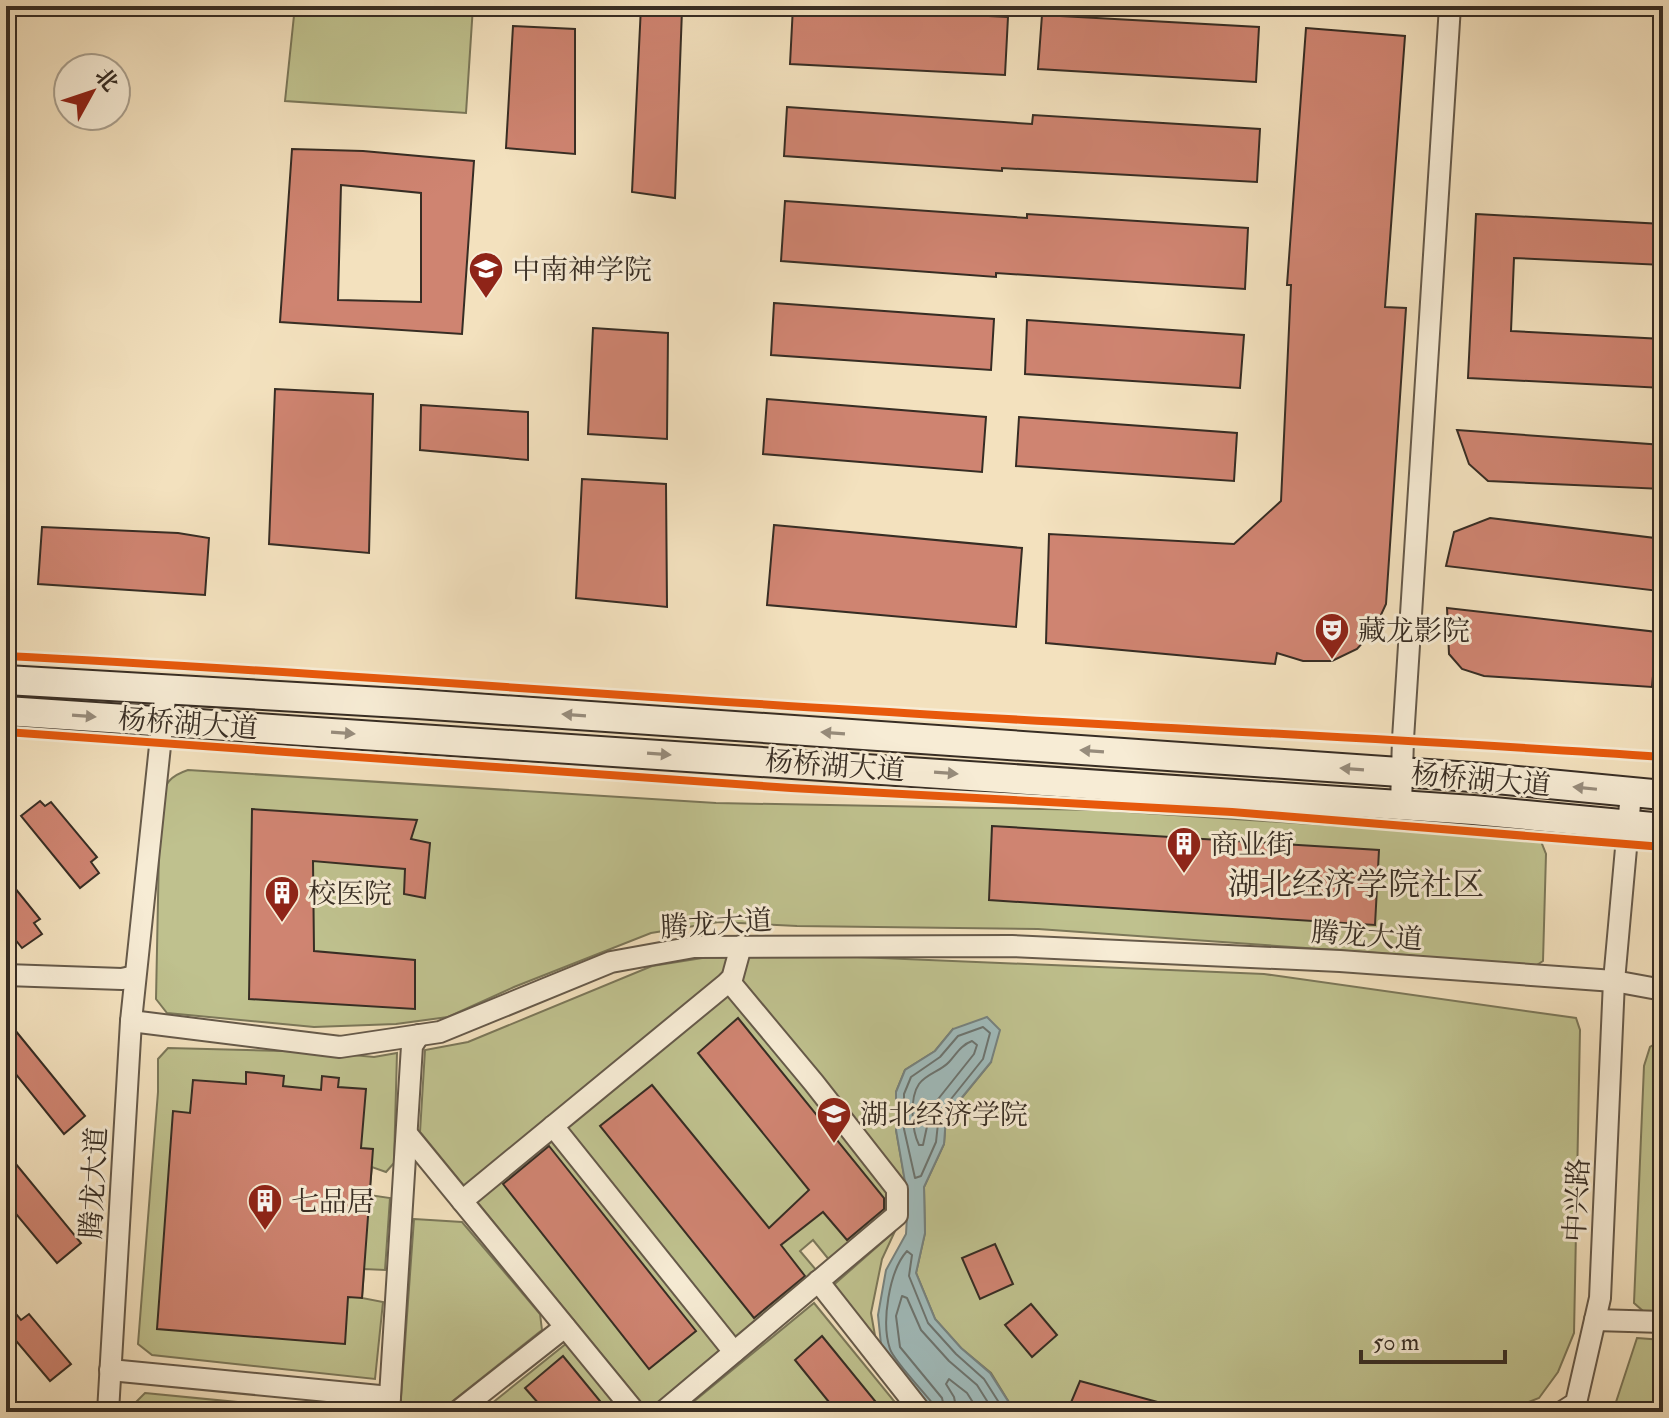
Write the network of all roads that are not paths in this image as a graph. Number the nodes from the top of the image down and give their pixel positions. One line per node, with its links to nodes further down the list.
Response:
1 (1450, 6): 6 (street)
2 (6, 680): 3 (main road, 杨桥湖大道)
3 (166, 689): 5 (street); 6 (main road, 杨桥湖大道, one-way to 3)
4 (6, 711): 5 (main road, 杨桥湖大道, one-way to 5)
5 (161, 721): 9 (main road, 杨桥湖大道, one-way to 9); 14 (street)
6 (1402, 772): 7 (main road, 杨桥湖大道, one-way to 6); 9 (street)
7 (1631, 793): 8 (main road, 杨桥湖大道); 10 (street, 中兴路)
8 (1663, 795)
9 (1401, 805): 10 (main road, 杨桥湖大道)
10 (1629, 827): 11 (main road, 杨桥湖大道); 16 (street, 中兴路)
11 (1663, 828)
12 (741, 946): 15 (street); 16 (street, 腾龙大道); 19 (street, 腾龙大道)
13 (6, 975): 14 (street)
14 (135, 976): 18 (street)
15 (729, 981): 20 (street); 23 (street)
16 (1614, 981): 17 (street, 腾龙大道); 24 (street, 中兴路)
17 (1663, 990)
18 (131, 1021): 19 (street, 腾龙大道); 28 (street, 腾龙大道)
19 (419, 1035): 21 (street)
20 (553, 1126): 22 (street); 27 (street)
21 (408, 1135): 22 (street); 29 (street)
22 (462, 1201): 26 (street)
23 (818, 1281): 27 (street); 34 (street)
24 (1595, 1320): 25 (street); 35 (street, 中兴路)
25 (1663, 1322)
26 (565, 1327): 31 (street); 32 (street)
27 (734, 1352): 33 (street)
28 (110, 1370): 29 (street); 30 (street, 腾龙大道)
29 (390, 1404)
30 (108, 1412)
31 (457, 1412)
32 (635, 1412)
33 (663, 1412)
34 (921, 1412)
35 (1562, 1412)

